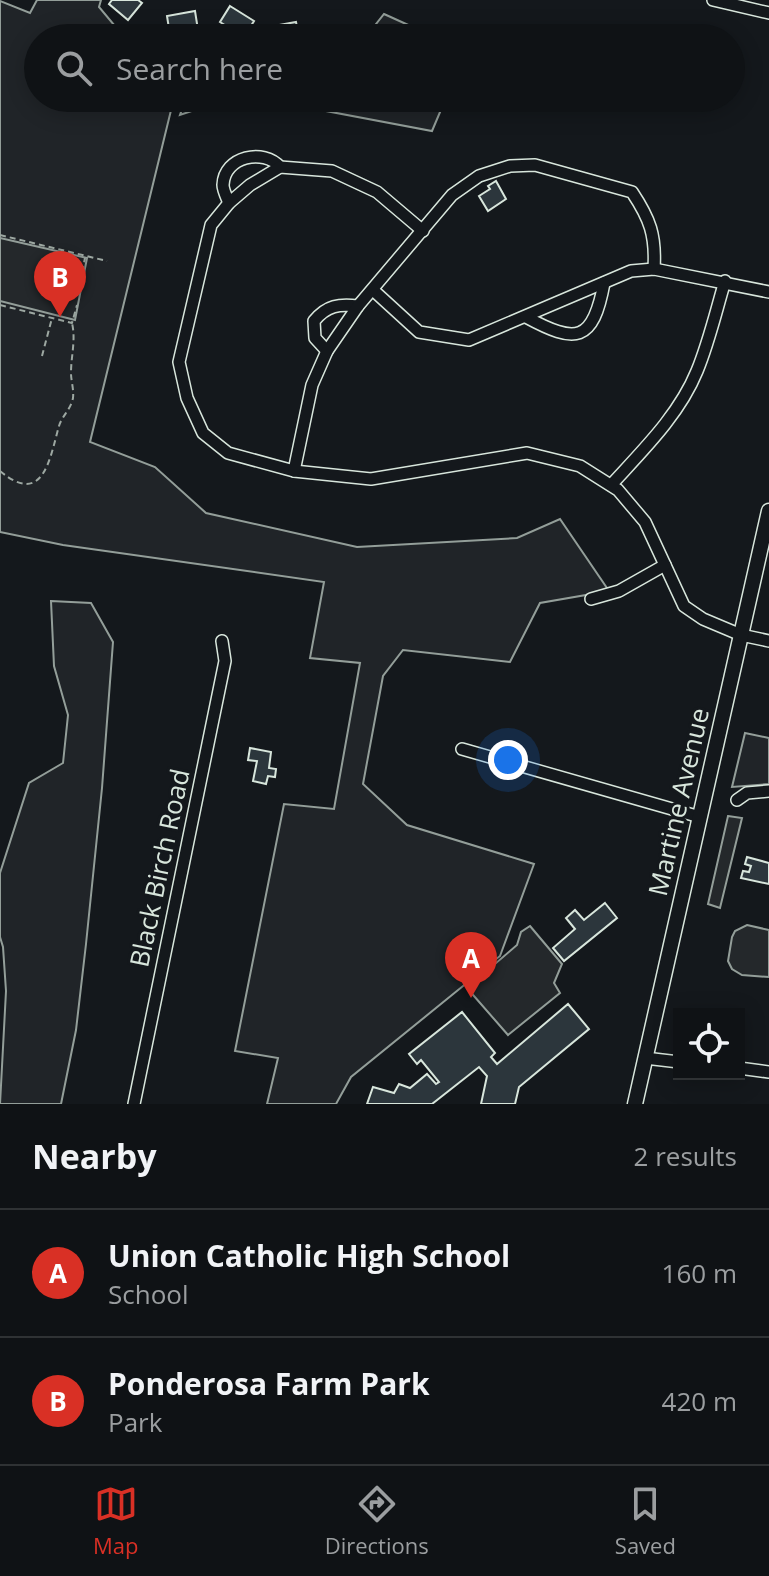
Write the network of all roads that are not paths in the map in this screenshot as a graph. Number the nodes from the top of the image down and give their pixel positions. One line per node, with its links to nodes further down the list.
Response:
1 (713, 0): 2 (street)
2 (769, 13)
3 (280, 167): 4 (street); 4 (street); 5 (street)
4 (229, 203): 14 (street)
5 (423, 231): 6 (street); 9 (street)
6 (654, 269): 7 (street); 8 (street)
7 (725, 281): 10 (street); 15 (street)
8 (604, 283): 12 (street); 12 (street)
9 (373, 290): 11 (street); 12 (street)
10 (769, 292)
11 (358, 306): 13 (street); 13 (street)
12 (526, 317)
13 (327, 351): 14 (street)
14 (294, 471): 15 (street)
15 (611, 485): 17 (street)
16 (769, 511): 19 (main road, Martine Avenue)
17 (665, 565): 18 (street); 19 (street)
18 (591, 599)
19 (741, 635): 21 (street); 25 (main road, Martine Avenue)
20 (222, 641): 30 (street, Black Birch Road)
21 (769, 641)
22 (462, 749): 25 (street)
23 (769, 791): 24 (street)
24 (737, 800)
25 (700, 817): 26 (main road, Martine Avenue)
26 (645, 1058): 27 (street); 31 (main road, Martine Avenue)
27 (673, 1061)
28 (745, 1069): 29 (street)
29 (769, 1072)
30 (134, 1104)
31 (635, 1104)

